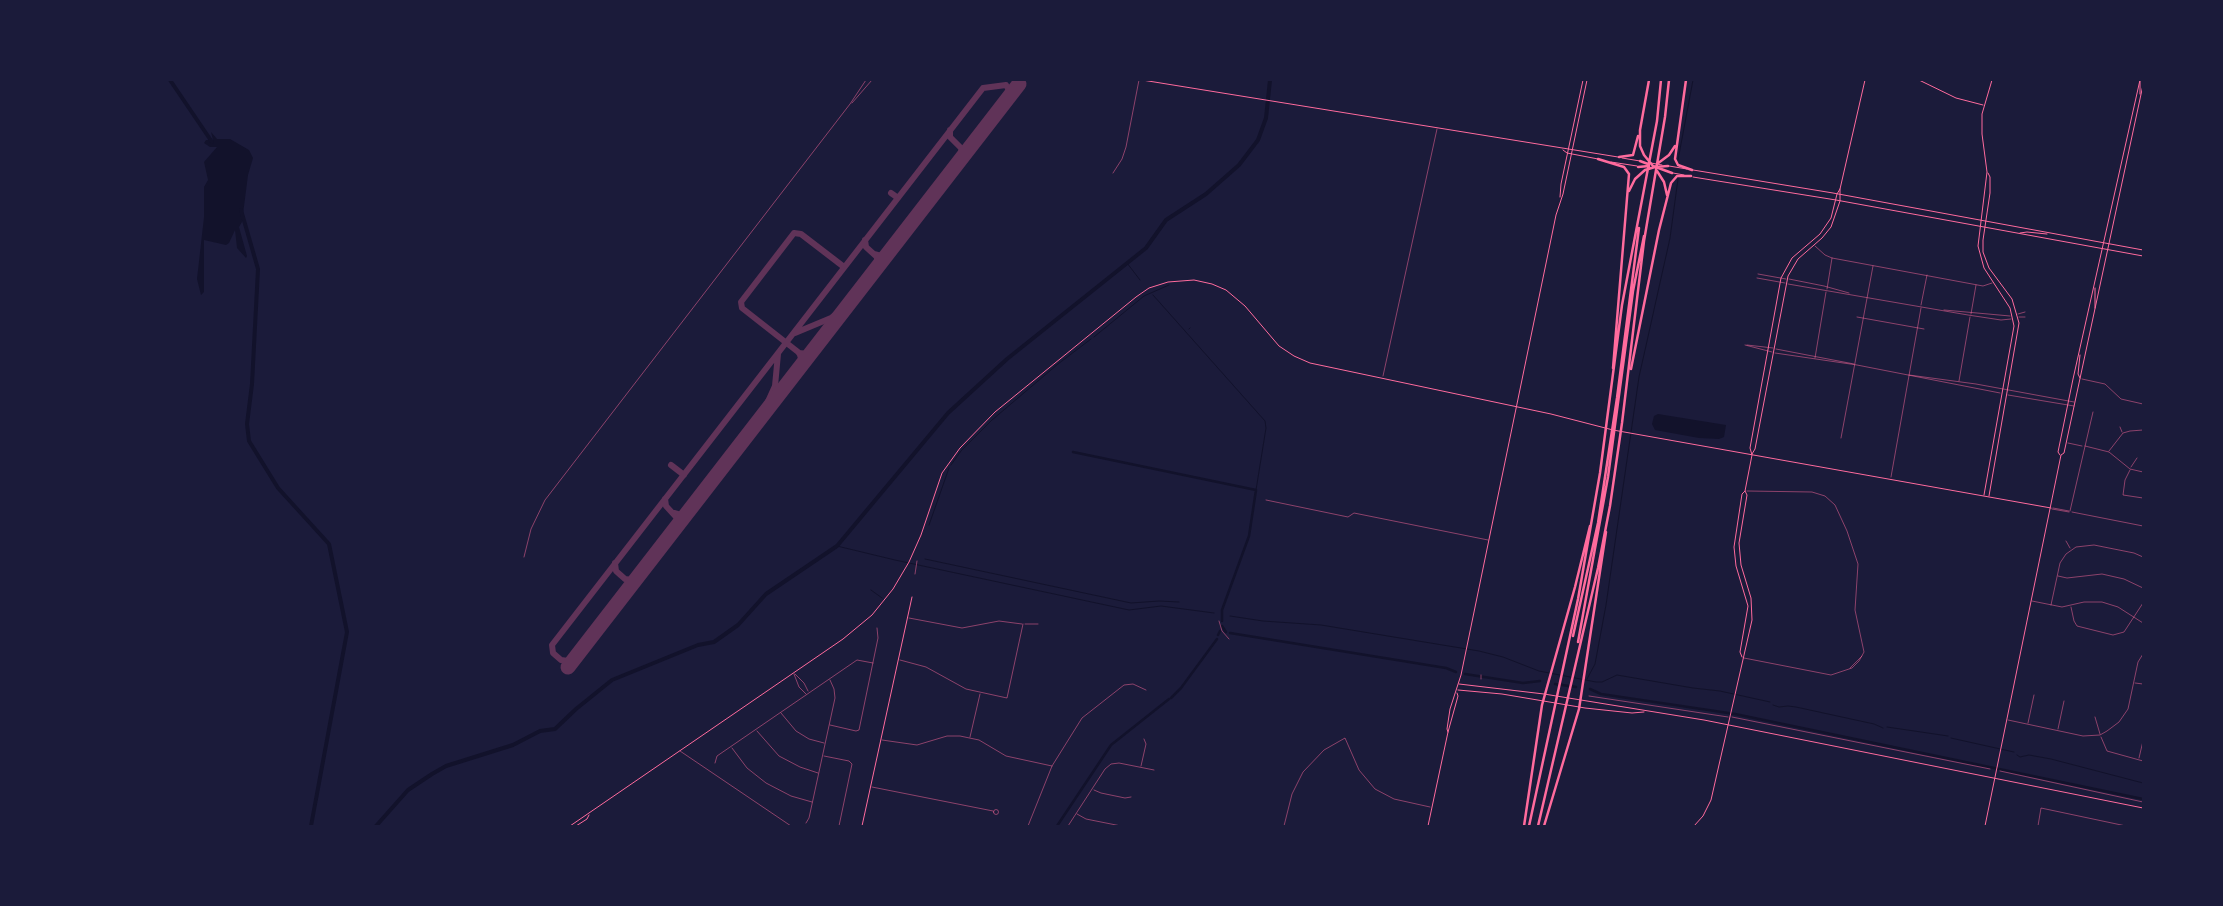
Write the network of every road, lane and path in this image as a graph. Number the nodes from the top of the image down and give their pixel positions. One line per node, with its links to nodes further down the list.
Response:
1 (866, 80): 19 (street)
2 (872, 80): 19 (street)
3 (1139, 80): 41 (street)
4 (1142, 80): 24 (main road)
5 (1583, 80): 15 (main road)
6 (1587, 80): 16 (main road)
7 (1649, 80): 25 (highway)
8 (1661, 80): 55 (highway)
9 (1669, 80): 58 (highway)
10 (1686, 80): 26 (highway)
11 (1865, 80): 46 (main road)
12 (1919, 80): 20 (main road)
13 (1992, 80): 20 (main road)
14 (2140, 80): 18 (main road); 44 (main road)
15 (1582, 83): 16 (main road); 22 (main road)
16 (1586, 84): 21 (main road)
17 (2143, 85): 18 (main road)
18 (2142, 95): 45 (main road)
19 (850, 104): 152 (street)
20 (1984, 105): 40 (main road)
21 (1581, 109): 22 (main road); 23 (main road)
22 (1576, 112): 23 (main road); 27 (main road)
23 (1579, 116): 28 (main road)
24 (1437, 129): 29 (main road); 110 (street)
25 (1640, 130): 32 (highway); 36 (highway)
26 (1677, 140): 36 (highway); 39 (highway)
27 (1568, 148): 28 (main road); 29 (main road); 30 (main road)
28 (1572, 149): 31 (main road); 32 (main road)
29 (1563, 150): 30 (main road)
30 (1567, 153): 31 (main road); 51 (main road)
31 (1571, 154): 33 (main road); 51 (main road)
32 (1619, 158): 34 (main road)
33 (1598, 159): 35 (main road); 50 (highway)
34 (1640, 161): 36 (highway)
35 (1638, 166): 36 (highway); 38 (main road)
36 (1654, 166): 37 (highway); 38 (highway); 42 (highway); 49 (highway)
37 (1668, 166): 39 (main road)
38 (1648, 168): 50 (highway)
39 (1692, 170): 47 (main road)
40 (1987, 172): 54 (main road); 56 (main road)
41 (1113, 173)
42 (1672, 173): 43 (main road)
43 (1691, 176): 49 (highway); 52 (main road)
44 (2118, 178): 45 (main road); 62 (main road)
45 (2123, 180): 63 (main road)
46 (1840, 190): 47 (main road); 48 (main road)
47 (1837, 194): 48 (main road); 52 (main road)
48 (1841, 195): 53 (main road); 54 (main road)
49 (1667, 196): 112 (highway)
50 (1628, 197): 106 (highway)
51 (1560, 198): 122 (main road)
52 (1836, 200): 53 (main road); 74 (main road)
53 (1840, 201): 57 (main road); 64 (main road)
54 (1981, 220): 56 (main road); 57 (main road)
55 (1639, 221): 106 (highway); 108 (highway)
56 (1986, 221): 59 (main road); 60 (main road)
57 (1980, 226): 59 (main road); 77 (main road)
58 (1646, 227): 108 (highway); 112 (highway)
59 (1985, 227): 61 (main road); 88 (main road)
60 (2048, 232): 61 (main road); 62 (main road)
61 (2019, 233): 65 (main road)
62 (2104, 242): 63 (main road); 65 (main road)
63 (2110, 244): 66 (main road); 67 (main road)
64 (1814, 245): 69 (street); 75 (main road)
65 (2102, 249): 66 (main road); 80 (main road)
66 (2109, 250): 68 (main road); 86 (main road)
67 (2143, 250)
68 (2143, 256)
69 (1832, 258): 70 (street); 81 (street)
70 (1873, 266): 72 (street); 84 (street)
71 (1758, 274): 74 (street)
72 (1927, 275): 79 (street); 85 (street)
73 (1757, 278): 76 (street)
74 (1781, 278): 75 (street); 76 (main road)
75 (1787, 279): 78 (main road); 81 (street)
76 (1780, 282): 78 (street); 98 (main road)
77 (1993, 282): 79 (street); 90 (main road)
78 (1786, 283): 82 (street); 99 (main road)
79 (1976, 284): 89 (street)
80 (2095, 285): 86 (main road); 102 (main road)
81 (1827, 287): 82 (street); 83 (street)
82 (1827, 291): 83 (street); 103 (street)
83 (1850, 294): 84 (street)
84 (1867, 297): 85 (street); 93 (street)
85 (1921, 307): 89 (street); 96 (street)
86 (2095, 309): 109 (main road)
87 (2025, 312): 88 (street)
88 (2018, 314): 90 (street); 94 (main road)
89 (1970, 315): 90 (street); 95 (street); 111 (street)
90 (2012, 315): 95 (main road)
91 (1857, 317): 93 (street)
92 (2025, 317): 94 (street)
93 (1864, 318): 96 (street); 105 (street)
94 (2018, 318): 95 (street); 114 (main road)
95 (2013, 319): 113 (main road)
96 (1918, 328): 97 (street); 107 (street)
97 (1924, 329)
98 (1769, 347): 99 (street); 100 (main road); 100 (street)
99 (1774, 348): 101 (main road); 103 (street)
100 (1768, 351): 101 (street); 132 (main road)
101 (1773, 352): 104 (street); 132 (main road)
102 (2080, 352): 109 (main road); 117 (main road)
103 (1815, 356): 104 (street); 105 (street)
104 (1814, 359): 105 (street)
105 (1855, 365): 107 (street); 128 (street)
106 (1613, 373): 146 (highway)
107 (1909, 375): 111 (street); 138 (street)
108 (1621, 378): 125 (highway)
109 (2080, 378): 118 (main road); 119 (street)
110 (1382, 380): 122 (main road); 179 (main road)
111 (1958, 384): 113 (street); 115 (street)
112 (1627, 385): 147 (highway)
113 (2003, 389): 114 (street); 115 (main road)
114 (2008, 390): 116 (main road); 117 (street)
115 (2002, 394): 116 (street); 140 (main road)
116 (2007, 395): 120 (street); 141 (main road)
117 (2069, 401): 118 (street); 120 (main road)
118 (2075, 402): 121 (main road)
119 (2143, 404)
120 (2068, 405): 121 (street); 133 (main road)
121 (2074, 406): 129 (main road)
122 (1516, 407): 125 (main road); 149 (main road)
123 (2093, 412): 130 (street)
124 (2120, 427): 127 (street)
125 (1614, 430): 132 (main road); 135 (highway)
126 (2143, 430): 127 (street)
127 (2123, 434): 131 (street)
128 (1841, 438)
129 (2067, 442): 130 (street); 133 (main road)
130 (2084, 446): 131 (street); 145 (street)
131 (2109, 452): 136 (street)
132 (1752, 454): 138 (main road); 139 (main road)
133 (2061, 456): 144 (main road)
134 (2137, 458): 136 (street)
135 (1608, 466): 173 (highway); 174 (highway)
136 (2130, 469): 137 (street); 142 (street)
137 (2143, 472)
138 (1890, 479): 140 (main road)
139 (1745, 491): 159 (main road); 160 (main road); 176 (street)
140 (1984, 496): 141 (main road)
141 (1989, 496): 144 (main road)
142 (2143, 498)
143 (1266, 500): 149 (street)
144 (2051, 508): 145 (street); 161 (main road)
145 (2070, 512): 148 (street)
146 (1591, 522): 173 (highway); 192 (highway)
147 (1606, 526): 174 (highway); 196 (highway)
148 (2143, 526)
149 (1488, 540): 184 (main road)
150 (2066, 541): 151 (street)
151 (2071, 549): 153 (street); 156 (street)
152 (524, 557)
153 (2143, 557)
154 (917, 560): 155 (street)
155 (915, 574)
156 (2057, 576): 157 (street); 163 (street)
157 (2143, 588)
158 (912, 597): 165 (main road)
159 (1751, 598): 160 (main road); 176 (main road)
160 (1747, 599): 176 (main road)
161 (2032, 601): 163 (street); 204 (main road)
162 (2143, 604): 166 (street)
163 (2051, 605): 164 (street)
164 (2071, 606): 166 (street); 166 (street)
165 (908, 617): 168 (street); 177 (main road)
166 (2134, 618): 170 (street)
167 (1219, 621): 172 (street)
168 (1023, 624): 169 (street); 191 (street)
169 (1038, 624)
170 (2143, 624)
171 (878, 628): 178 (street)
172 (1229, 639)
173 (1569, 647): 252 (highway)
174 (1578, 648): 253 (highway)
175 (2143, 654): 183 (street)
176 (1742, 658): 202 (main road)
177 (899, 660): 191 (street); 214 (main road)
178 (873, 664): 181 (street); 206 (street)
179 (794, 673): 186 (street); 187 (street); 218 (main road)
180 (1481, 674): 182 (street)
181 (829, 679): 190 (street); 206 (street)
182 (1481, 679)
183 (2134, 682): 185 (street); 211 (street)
184 (1458, 684): 189 (main road); 192 (main road)
185 (2143, 684)
186 (806, 686): 187 (street); 190 (street)
187 (802, 689): 193 (street)
188 (1146, 690): 223 (street)
189 (1457, 691): 197 (main road); 210 (main road); 210 (main road)
190 (809, 692): 193 (street)
191 (980, 693): 212 (street)
192 (1544, 694): 196 (main road); 197 (highway)
193 (806, 695): 200 (street)
194 (2034, 695): 205 (street)
195 (1589, 696): 202 (street)
196 (1581, 700): 199 (highway); 201 (main road)
197 (1542, 701): 199 (main road); 251 (highway)
198 (2064, 701): 209 (street)
199 (1580, 707): 201 (main road); 254 (highway)
200 (780, 712): 208 (street); 216 (street)
201 (1645, 712): 207 (main road)
202 (1729, 716): 207 (main road); 225 (street)
203 (2095, 717): 211 (street)
204 (2007, 720): 205 (street); 229 (main road)
205 (2028, 724): 209 (street)
206 (829, 725): 216 (street)
207 (1727, 725): 229 (main road); 255 (main road)
208 (756, 730): 217 (street); 228 (street)
209 (2057, 731): 211 (street)
210 (1448, 732): 235 (main road)
211 (2100, 735): 220 (street)
212 (970, 737): 214 (street); 223 (street)
213 (1144, 739): 224 (street)
214 (882, 740): 230 (main road)
215 (2143, 741): 220 (street)
216 (825, 744): 219 (street)
217 (731, 747): 222 (street); 233 (street)
218 (680, 751): 239 (main road); 243 (street)
219 (823, 756): 228 (street); 244 (street)
220 (2139, 760): 221 (street)
221 (2143, 760)
222 (715, 763)
223 (1052, 766): 246 (street)
224 (1141, 768): 226 (street); 231 (street)
225 (1990, 769)
226 (1154, 770)
227 (2000, 771): 234 (street)
228 (819, 773): 233 (street)
229 (1995, 778): 236 (main road); 256 (main road)
230 (871, 787): 237 (street); 245 (main road)
231 (1092, 789): 232 (street); 238 (street)
232 (1132, 797)
233 (813, 802): 240 (street)
234 (2143, 802)
235 (1432, 808): 249 (street); 250 (main road)
236 (2143, 808)
237 (993, 811)
238 (1076, 814): 247 (street); 248 (street)
239 (589, 815): 241 (main road); 242 (main road)
240 (806, 823)
241 (570, 826)
242 (576, 826)
243 (791, 826)
244 (839, 826)
245 (862, 826)
246 (1028, 826)
247 (1068, 826)
248 (1120, 826)
249 (1284, 826)
250 (1428, 826)
251 (1524, 826)
252 (1529, 826)
253 (1538, 826)
254 (1544, 826)
255 (1694, 826)
256 (1985, 826)
257 (2038, 826): 258 (street)
258 (2126, 826)

